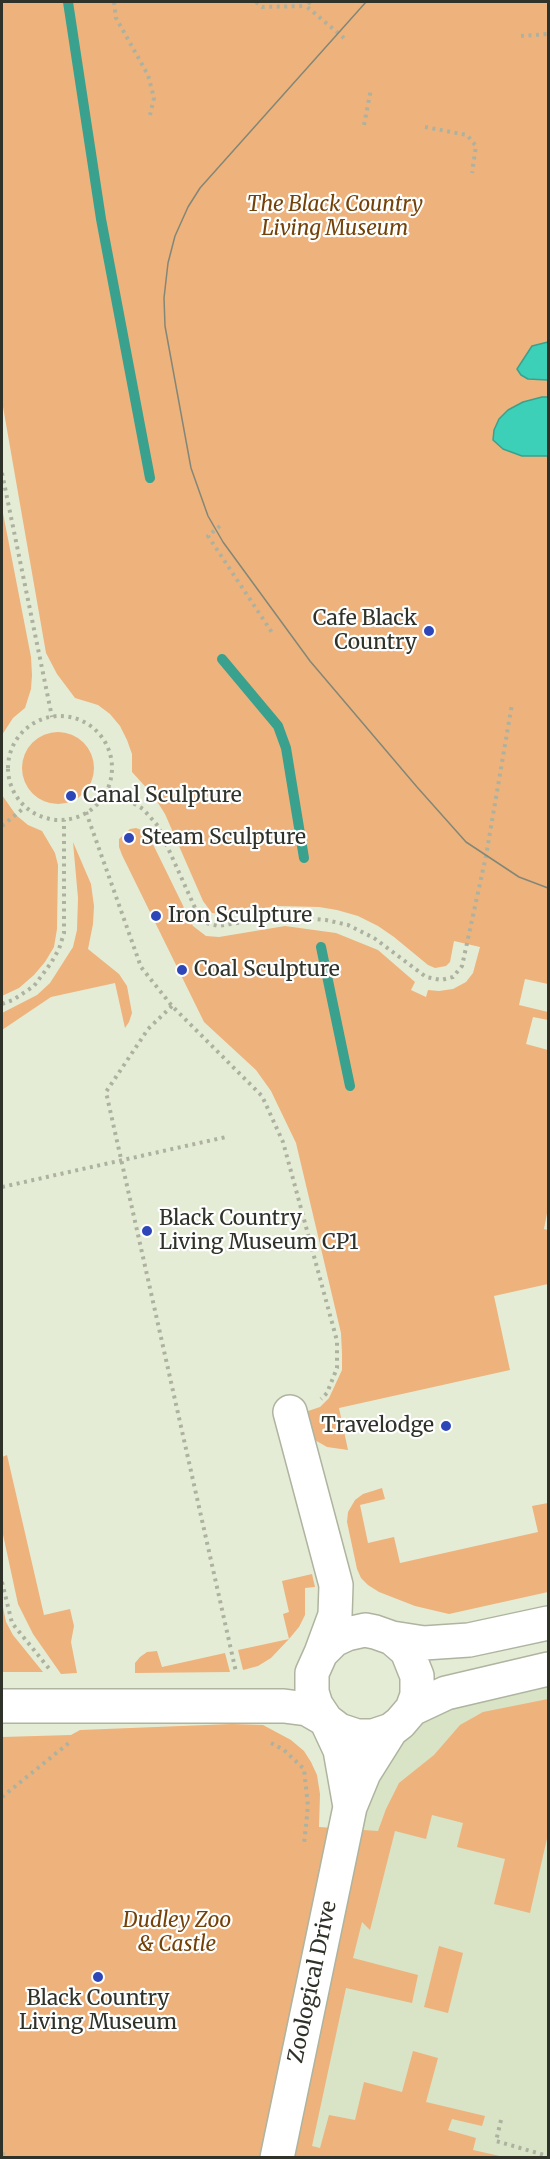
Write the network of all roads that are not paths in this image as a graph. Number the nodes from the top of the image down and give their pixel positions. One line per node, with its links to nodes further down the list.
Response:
1 (290, 1412): 2 (street)
2 (336, 1585): 4 (street); 5 (street)
3 (549, 1623): 4 (street)
4 (388, 1637): 5 (street); 9 (street)
5 (318, 1659): 7 (street); 10 (street)
6 (549, 1670): 9 (street)
7 (248, 1705): 8 (street); 10 (street)
8 (2, 1706)
9 (401, 1719): 10 (street); 11 (street, Zoological Drive)
10 (326, 1720): 11 (street, Zoological Drive)
11 (350, 1807): 12 (street, Zoological Drive)
12 (277, 2157)

